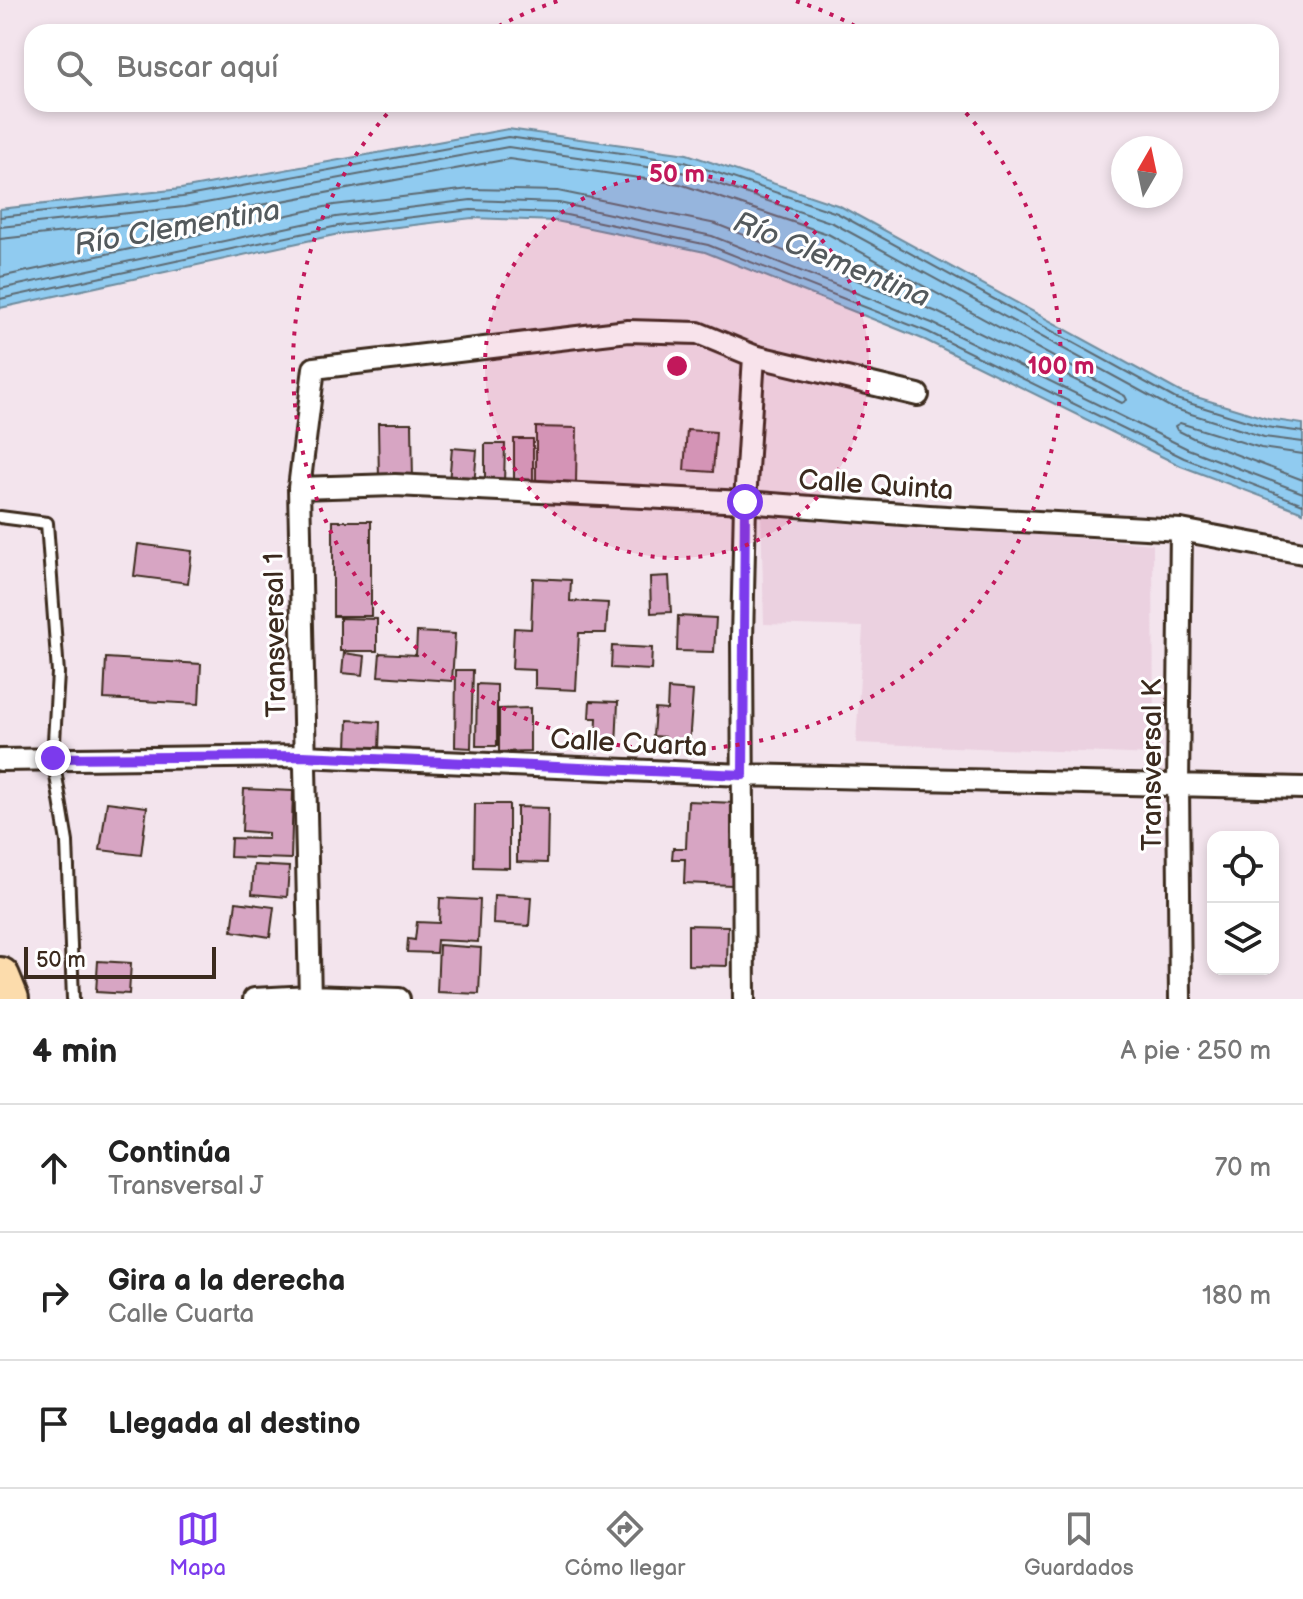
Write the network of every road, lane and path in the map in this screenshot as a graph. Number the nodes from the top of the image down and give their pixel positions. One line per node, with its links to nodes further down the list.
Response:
1 (754, 356): 2 (street); 3 (street, Transversal 1); 4 (street)
2 (918, 395)
3 (299, 488): 4 (street, Calle Quinta); 8 (street, Transversal 1)
4 (745, 502): 6 (street, Calle Quinta); 11 (street)
5 (0, 517): 9 (lane)
6 (1181, 530): 7 (street, Calle Quinta); 12 (street, Transversal K)
7 (1303, 553)
8 (303, 756): 9 (street, Calle Cuarta); 11 (street, Calle Cuarta); 15 (street, Transversal 1)
9 (53, 758): 10 (street, Calle Cuarta); 17 (lane)
10 (0, 760)
11 (743, 775): 12 (street, Calle Cuarta); 20 (street)
12 (1178, 785): 13 (street, Calle Cuarta); 21 (street, Transversal K)
13 (1303, 788)
14 (0, 977): 16 (highway)
15 (310, 998): 18 (street); 19 (street)
16 (9, 999)
17 (73, 999)
18 (254, 999)
19 (399, 999)
20 (744, 999)
21 (1180, 999)

